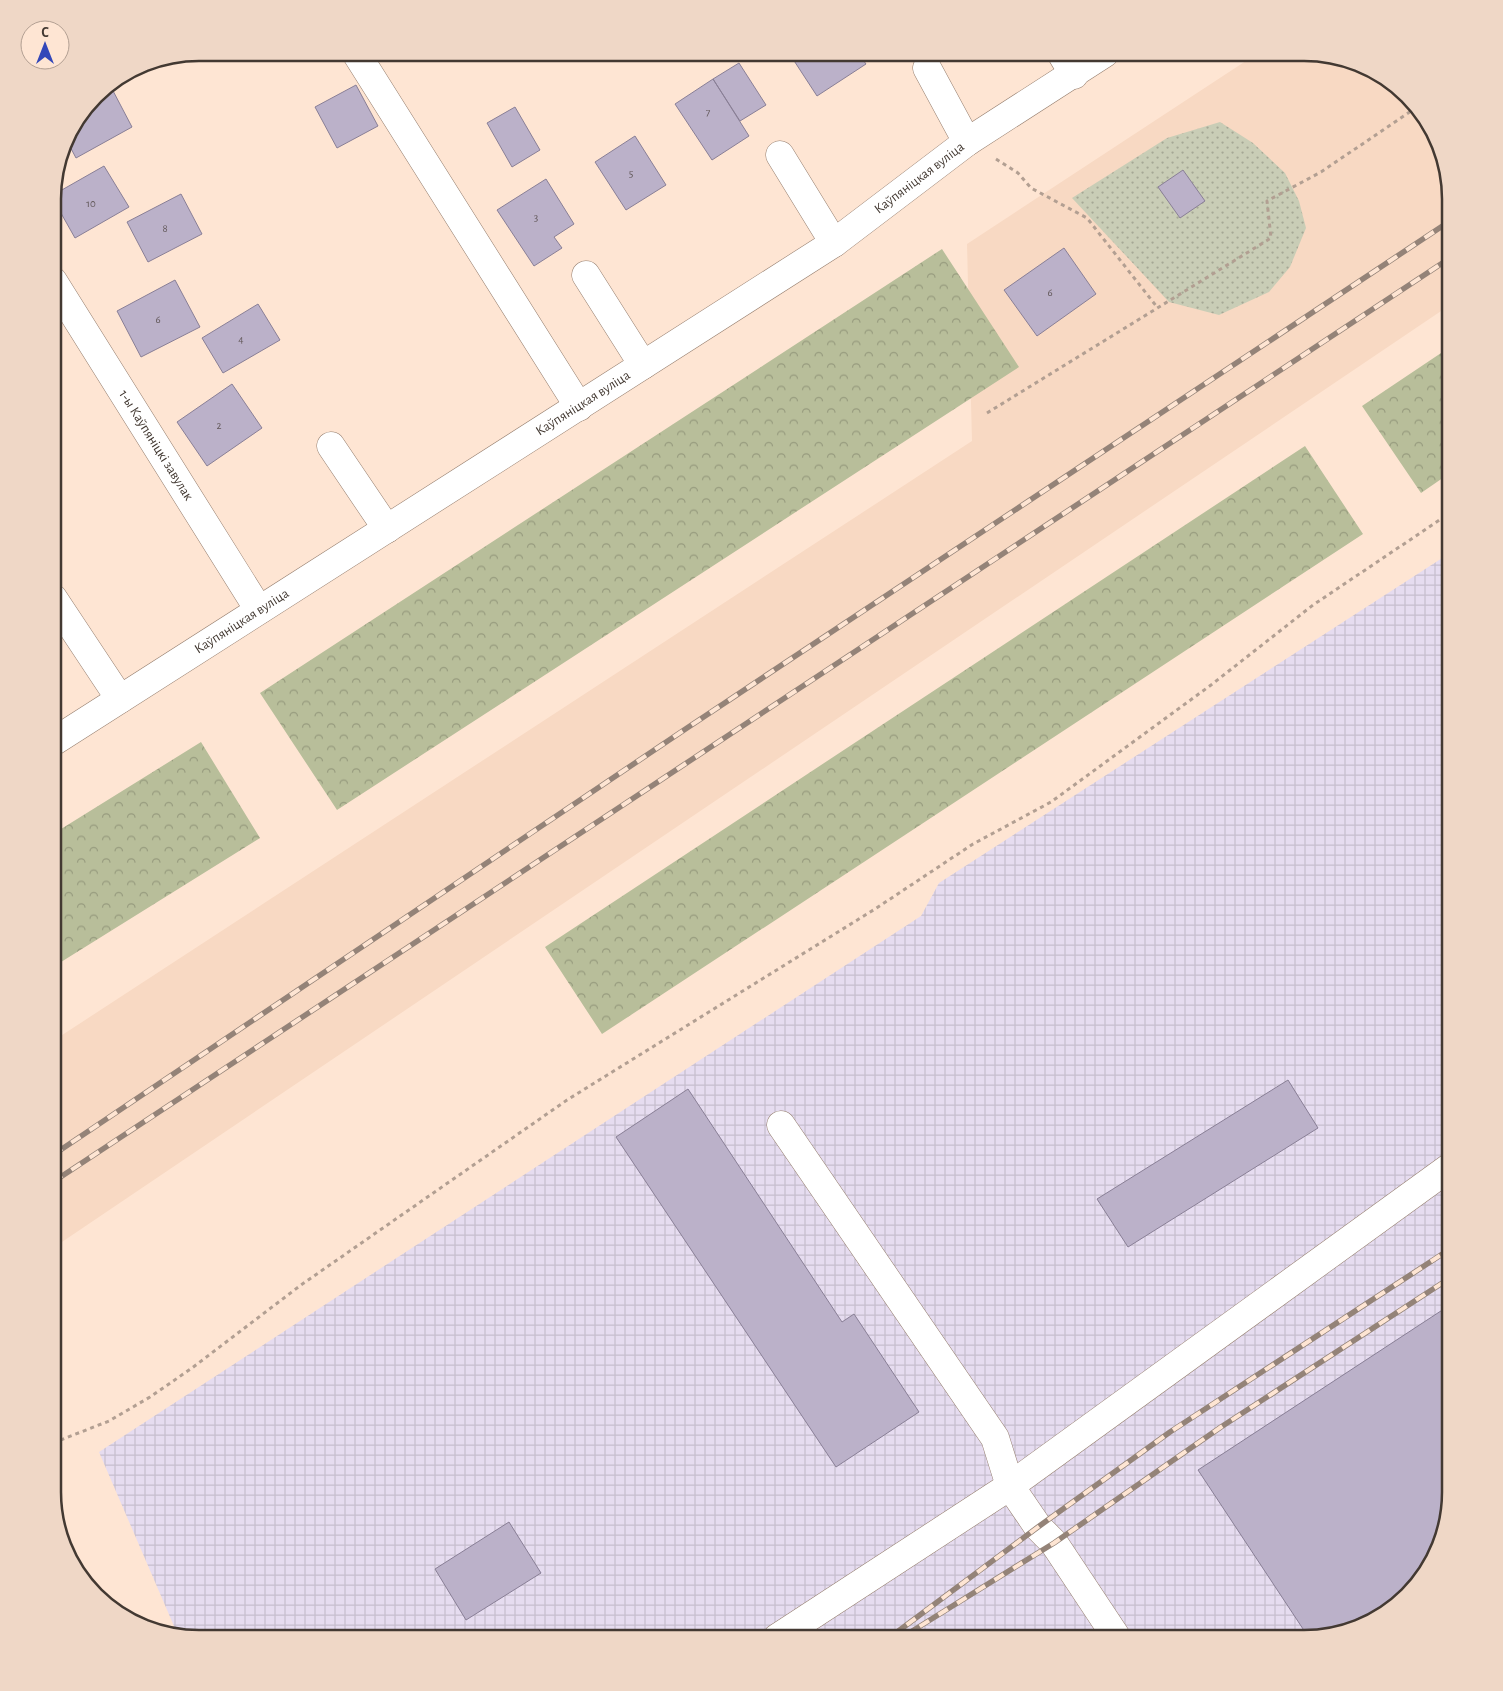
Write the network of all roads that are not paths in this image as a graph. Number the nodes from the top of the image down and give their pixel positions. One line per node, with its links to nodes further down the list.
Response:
1 (362, 62): 10 (street)
2 (1067, 64): 4 (street, Каўпяніцкая вуліца)
3 (927, 68): 4 (street)
4 (967, 142): 6 (street, Каўпяніцкая вуліца)
5 (780, 155): 6 (street)
6 (834, 243): 9 (street, Каўпяніцкая вуліца)
7 (586, 275): 9 (street)
8 (62, 295): 13 (street, 1-ы Каўпяніцкі завулак)
9 (644, 365): 10 (street, Каўпяніцкая вуліца)
10 (580, 407): 12 (street, Каўпяніцкая вуліца)
11 (331, 446): 12 (street)
12 (386, 529): 13 (street, Каўпяніцкая вуліца)
13 (260, 610): 15 (street, Каўпяніцкая вуліца)
14 (62, 611): 15 (street)
15 (120, 700): 16 (street, Каўпяніцкая вуліца)
16 (62, 737)
17 (781, 1125): 19 (street)
18 (1442, 1173): 19 (street)
19 (1010, 1486): 20 (street); 21 (street)
20 (789, 1630)
21 (1113, 1630)

